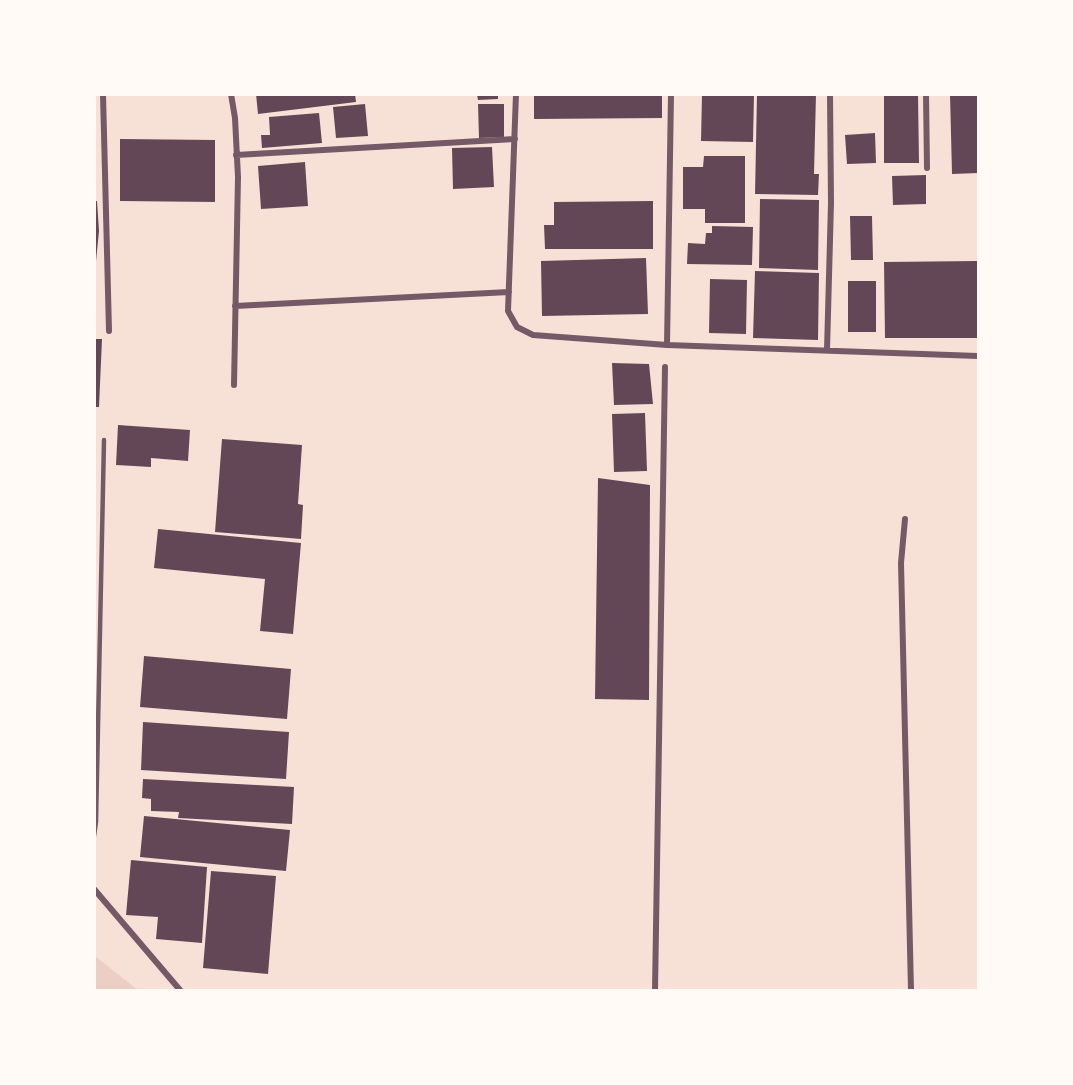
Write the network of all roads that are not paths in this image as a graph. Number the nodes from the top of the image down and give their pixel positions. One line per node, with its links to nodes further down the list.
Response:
1 (104, 94): 12 (street)
2 (231, 94): 8 (street)
3 (516, 94): 7 (street)
4 (671, 94): 13 (street)
5 (830, 94): 14 (street)
6 (926, 94): 9 (street)
7 (515, 139): 8 (street); 10 (street)
8 (236, 155): 11 (street)
9 (927, 168)
10 (509, 292): 11 (street); 13 (street)
11 (235, 306): 17 (street)
12 (109, 331)
13 (667, 345): 14 (street)
14 (827, 350): 15 (street)
15 (978, 356)
16 (665, 367): 23 (street)
17 (234, 385)
18 (104, 440): 20 (lane)
19 (905, 519): 24 (street)
20 (94, 836)
21 (94, 889): 22 (street)
22 (180, 990)
23 (655, 990)
24 (911, 990)

